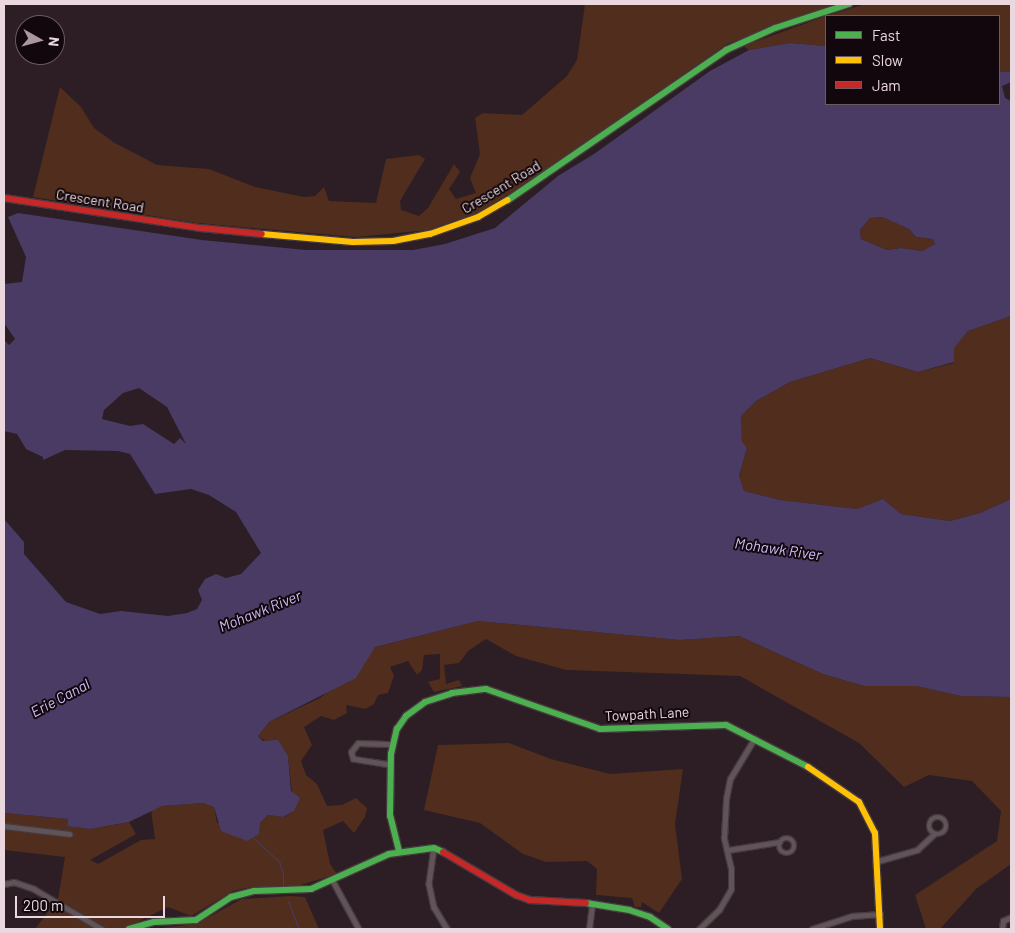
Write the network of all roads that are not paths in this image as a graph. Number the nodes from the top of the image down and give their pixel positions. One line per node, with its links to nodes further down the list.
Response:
1 (849, 4): 2 (street, Crescent Road)
2 (4, 198)
3 (754, 739): 4 (street, Towpath Lane); 11 (street); 13 (street, Towpath Lane)
4 (393, 744): 5 (street, Towpath Lane); 5 (street)
5 (390, 765): 12 (street, Towpath Lane)
6 (4, 826): 7 (street)
7 (70, 834)
8 (934, 834): 8 (street); 13 (street)
9 (779, 842): 11 (street)
10 (434, 848): 12 (street); 16 (street); 22 (street)
11 (728, 850): 25 (street)
12 (399, 851): 14 (street)
13 (878, 860): 17 (street, Towpath Lane)
14 (333, 881): 20 (street); 21 (street)
15 (4, 884): 19 (street)
16 (592, 904): 23 (street); 24 (street)
17 (880, 914): 26 (street); 27 (street, Towpath Lane)
18 (1011, 917): 28 (street)
19 (102, 929)
20 (129, 929)
21 (359, 929)
22 (447, 929)
23 (588, 929)
24 (668, 929)
25 (700, 929)
26 (812, 929)
27 (880, 929)
28 (1002, 929)

